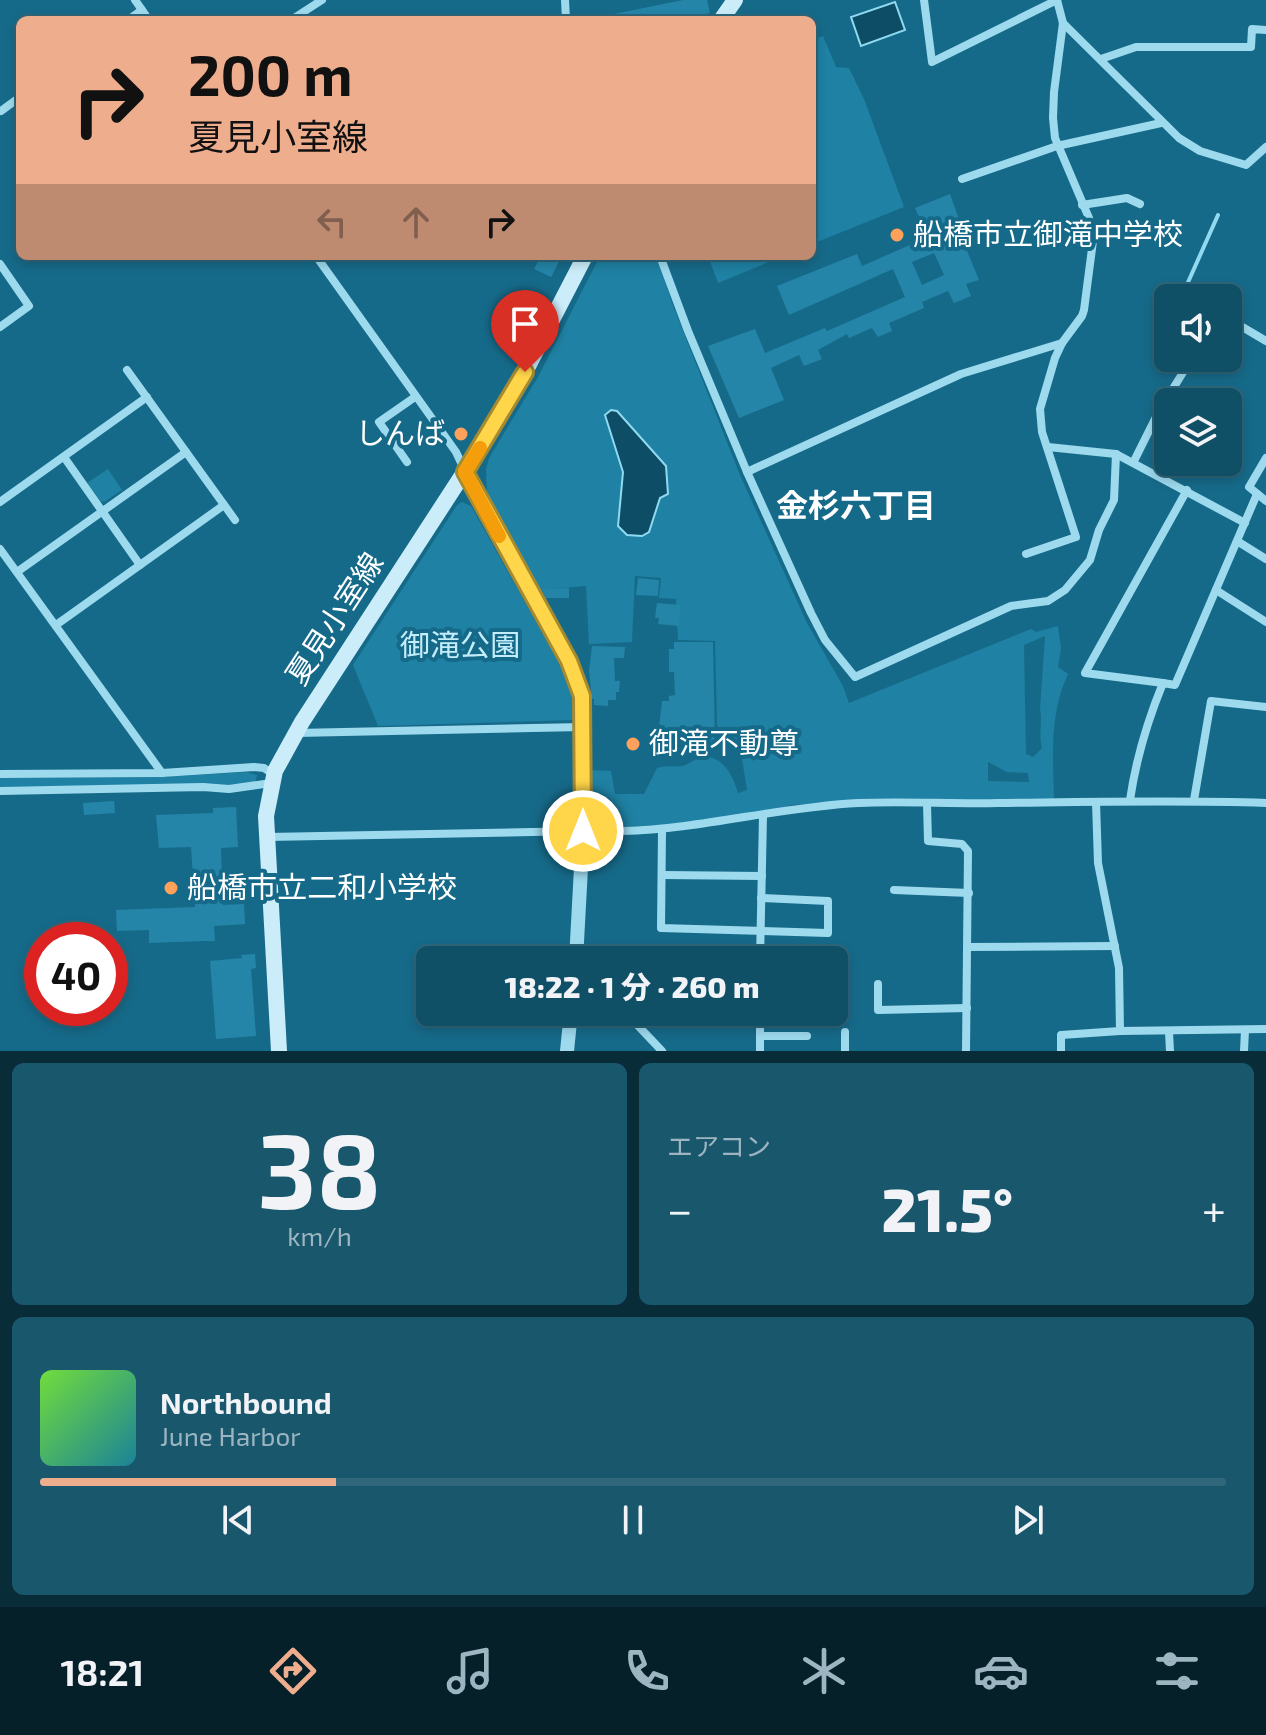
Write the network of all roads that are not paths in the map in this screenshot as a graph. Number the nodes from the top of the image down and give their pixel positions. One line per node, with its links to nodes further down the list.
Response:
1 (135, 0): 5 (street)
2 (322, 0): 8 (street)
3 (924, 0): 4 (street)
4 (1057, 0): 9 (street)
5 (142, 10): 6 (street); 7 (street)
6 (134, 16)
7 (146, 16)
8 (297, 16)
9 (1063, 23): 11 (street); 13 (street)
10 (1266, 30): 11 (street)
11 (1101, 59): 12 (street)
12 (1161, 123): 13 (street); 14 (street)
13 (1057, 146): 15 (street); 17 (street)
14 (1266, 147)
15 (962, 179)
16 (1140, 204): 17 (street)
17 (1082, 205): 25 (street)
18 (319, 260): 29 (street)
19 (583, 260): 37 (main road, 夏見小室線)
20 (661, 260): 38 (street)
21 (0, 264): 22 (street)
22 (0, 327)
23 (1242, 327): 24 (street)
24 (1266, 341)
25 (1062, 343): 30 (street); 38 (street)
26 (127, 370): 28 (street)
27 (1183, 372): 35 (street)
28 (147, 397): 31 (street); 33 (street)
29 (415, 397): 36 (street); 37 (street)
30 (1048, 447): 32 (street); 49 (street)
31 (186, 452): 43 (street); 44 (street)
32 (1116, 454): 35 (street); 38 (street)
33 (64, 457): 42 (street); 44 (street)
34 (1266, 458): 40 (street)
35 (1134, 461): 39 (street)
36 (407, 462)
37 (465, 472): 58 (street); 59 (main road, 夏見小室線)
38 (747, 472)
39 (1187, 490): 46 (street); 56 (street)
40 (1257, 494): 41 (street); 46 (street)
41 (1266, 501)
42 (0, 502)
43 (224, 505): 45 (street); 51 (street)
44 (103, 511): 51 (street); 52 (street)
45 (235, 520)
46 (1245, 523): 47 (street)
47 (1237, 541): 50 (street); 53 (street)
48 (0, 549): 52 (street)
49 (1026, 554)
50 (1266, 559)
51 (140, 565): 55 (street)
52 (17, 572): 55 (street)
53 (1216, 590): 54 (street); 56 (street)
54 (1266, 622)
55 (56, 625): 60 (street)
56 (1163, 683): 64 (street)
57 (1266, 707): 65 (street)
58 (583, 727): 59 (street); 71 (street)
59 (295, 733): 62 (main road, 夏見小室線)
60 (162, 773): 61 (street); 62 (street)
61 (0, 774)
62 (272, 779): 63 (street); 73 (main road, 夏見小室線)
63 (0, 791)
64 (1130, 800): 65 (street); 66 (street)
65 (1194, 800): 67 (street)
66 (1096, 802): 68 (street); 82 (street)
67 (1266, 803)
68 (927, 804): 69 (street); 77 (street)
69 (763, 816): 70 (street); 75 (street)
70 (662, 830): 72 (street); 74 (street)
71 (583, 831): 73 (street); 80 (street)
72 (622, 831)
73 (266, 837): 96 (main road, 夏見小室線)
74 (663, 875): 75 (street); 79 (street)
75 (762, 876): 78 (street)
76 (894, 890): 77 (street)
77 (969, 893): 83 (street)
78 (761, 898): 79 (street); 79 (street)
79 (760, 931): 81 (street)
80 (577, 946)
81 (760, 946)
82 (1115, 946): 83 (street); 91 (street)
83 (968, 947): 85 (street)
84 (878, 984): 85 (street)
85 (967, 1008): 101 (street)
86 (570, 1026): 97 (street)
87 (638, 1026): 98 (street)
88 (760, 1026): 94 (street)
89 (1266, 1029): 90 (street)
90 (1245, 1030): 93 (street); 104 (street)
91 (1120, 1031): 93 (street); 102 (street)
92 (845, 1032): 100 (street)
93 (1169, 1032): 103 (street)
94 (760, 1036): 95 (street); 99 (street)
95 (807, 1036)
96 (279, 1051)
97 (567, 1051)
98 (662, 1051)
99 (760, 1051)
100 (845, 1051)
101 (966, 1051)
102 (1061, 1051)
103 (1170, 1051)
104 (1244, 1051)

